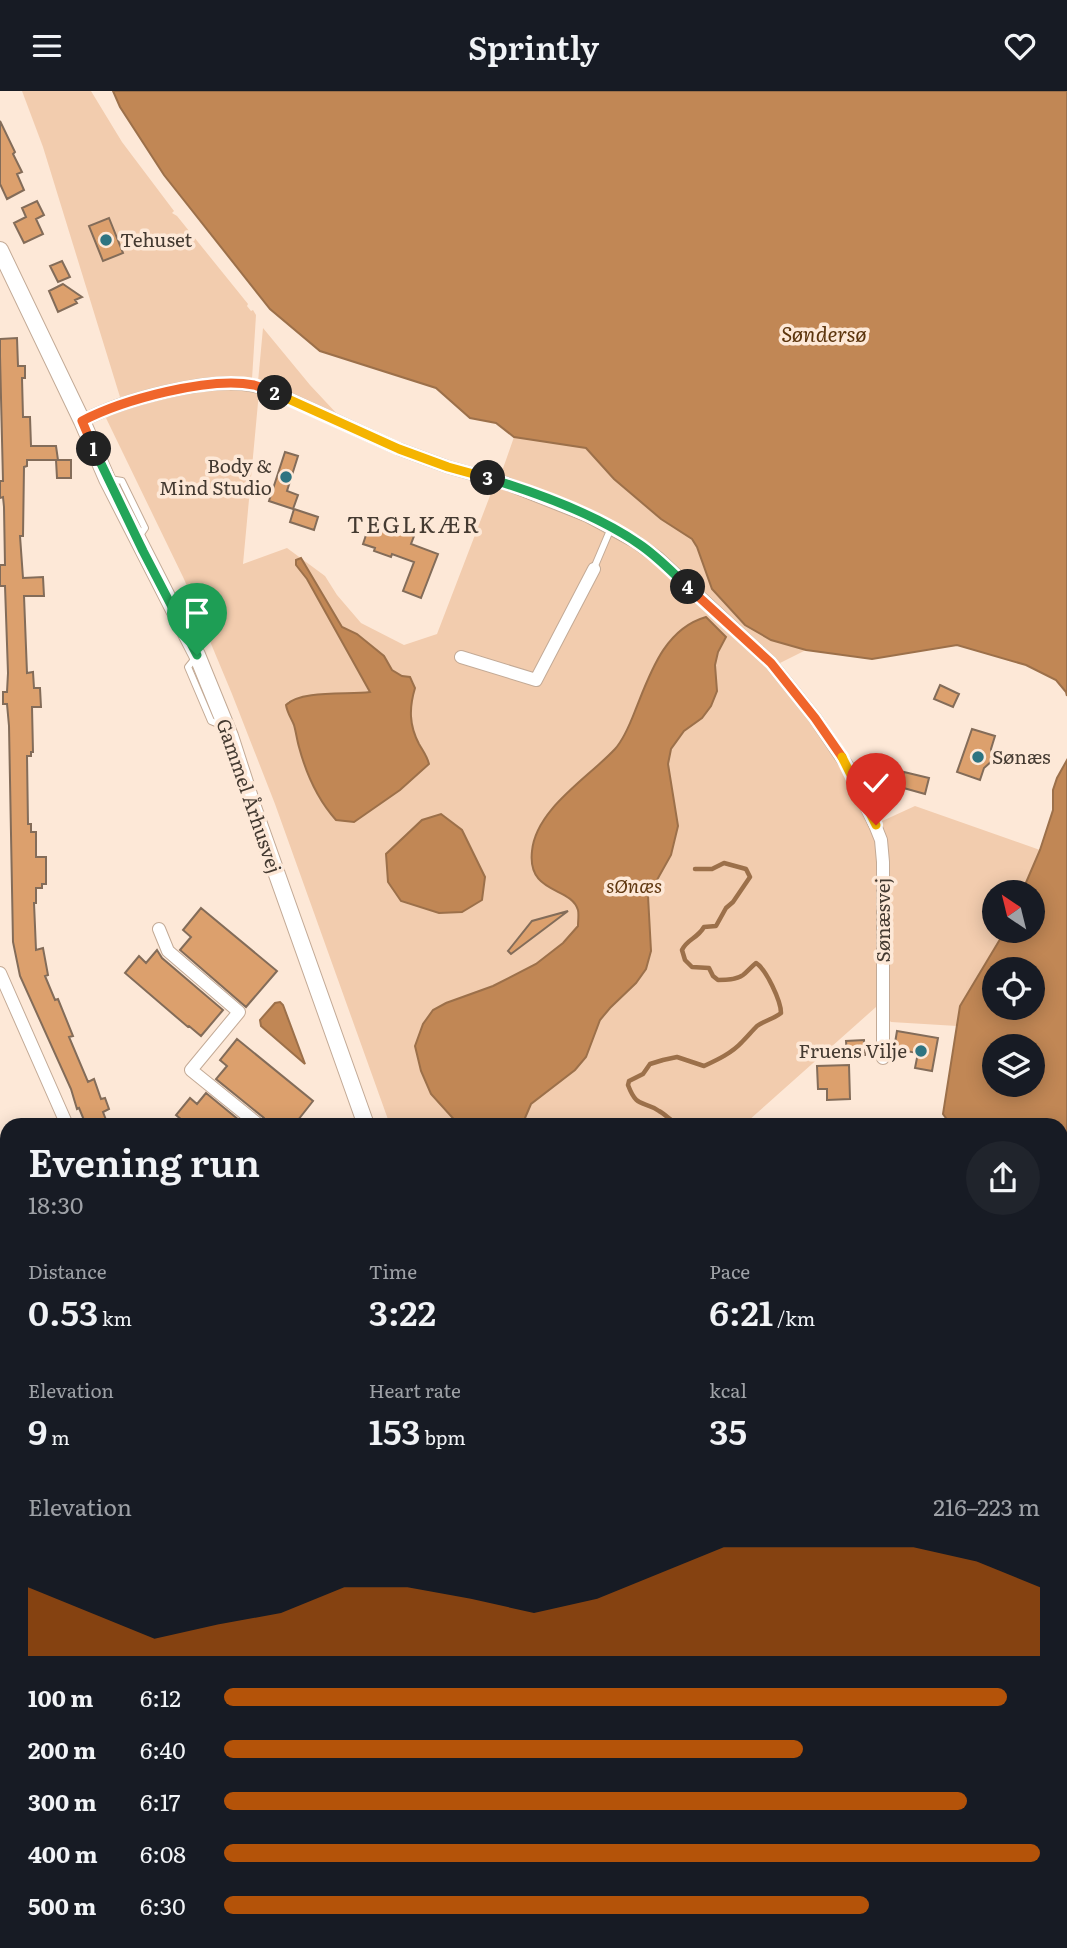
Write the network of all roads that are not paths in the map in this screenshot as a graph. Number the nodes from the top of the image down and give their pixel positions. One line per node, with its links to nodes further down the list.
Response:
1 (2, 257): 2 (street, Gammel Århusvej)
2 (82, 421): 3 (street, Sønæsvej); 11 (street, Gammel Århusvej)
3 (611, 528): 4 (lane); 8 (street, Sønæsvej)
4 (594, 569): 5 (street)
5 (461, 657)
6 (159, 929): 10 (street)
7 (0, 973): 9 (street)
8 (883, 1058)
9 (64, 1118)
10 (250, 1118)
11 (363, 1118)

